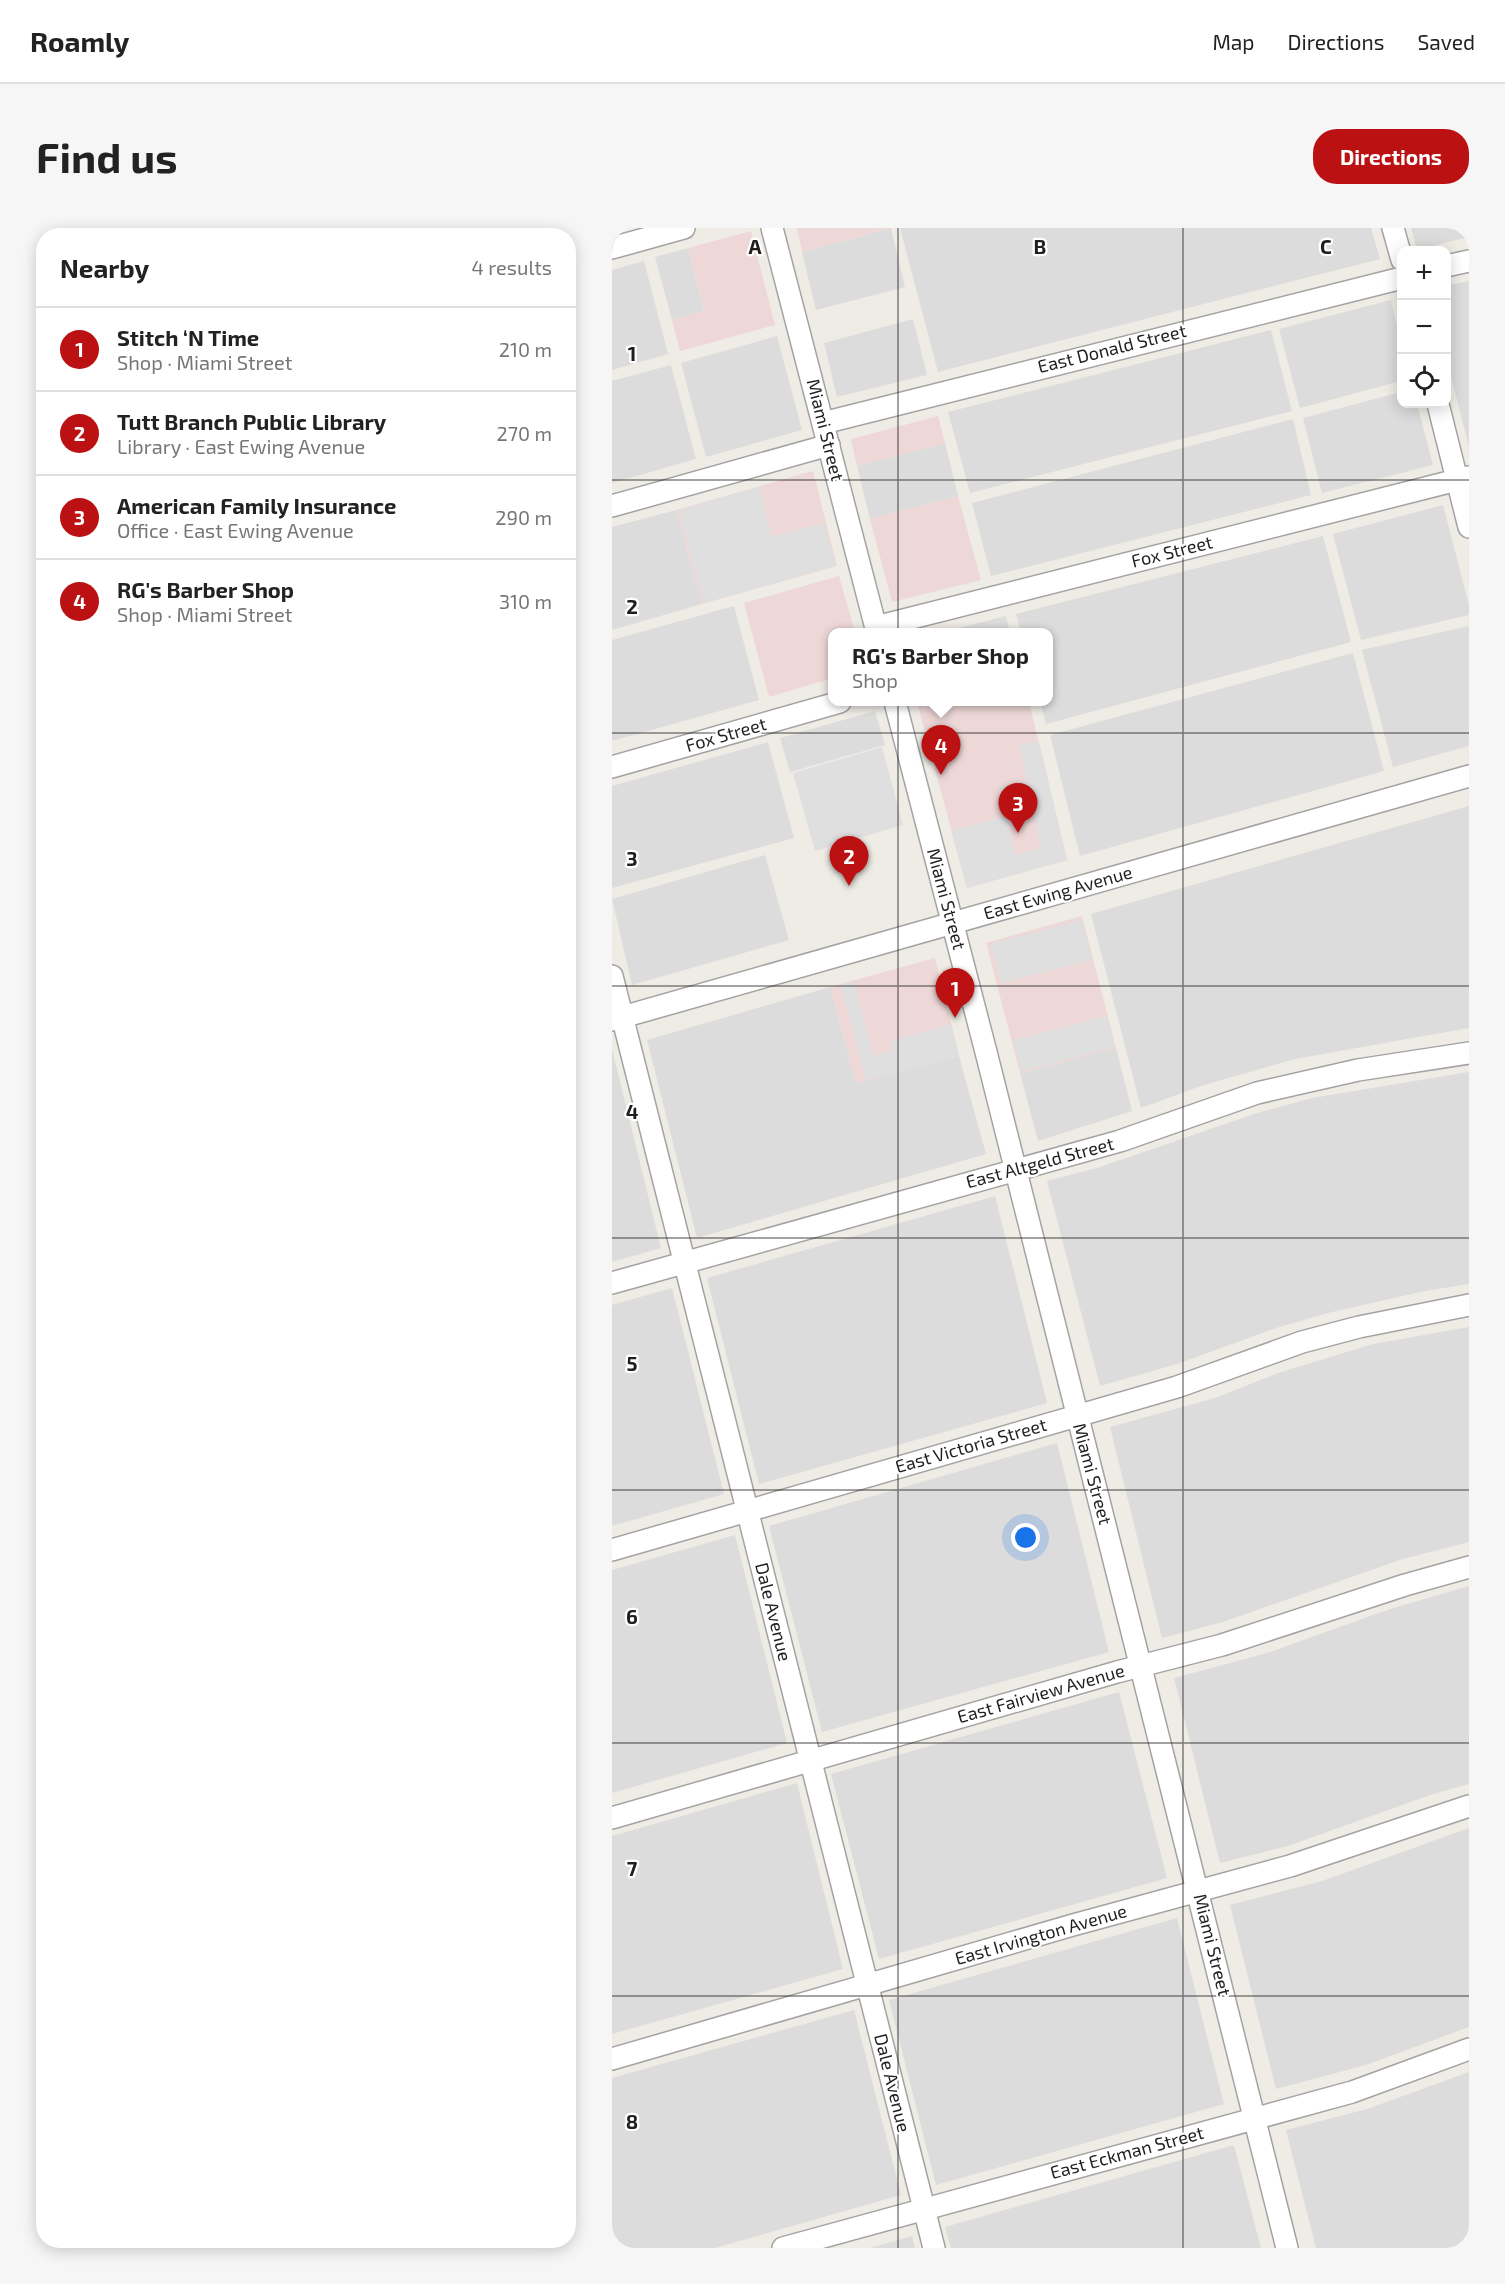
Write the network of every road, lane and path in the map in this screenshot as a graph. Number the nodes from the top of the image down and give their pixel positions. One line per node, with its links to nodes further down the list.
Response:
1 (684, 228): 5 (street)
2 (772, 228): 10 (street, Miami Street)
3 (1393, 228): 4 (street)
4 (1398, 246)
5 (612, 248)
6 (1469, 261): 7 (street)
7 (1451, 265)
8 (1397, 279): 10 (street, East Donald Street)
9 (1439, 408): 12 (street)
10 (823, 423): 11 (street, Miami Street)
11 (829, 445): 13 (street); 15 (street, Miami Street)
12 (1463, 479): 14 (street); 16 (street, Fox Street)
13 (612, 506)
14 (1469, 527)
15 (875, 628)
16 (884, 628)
17 (828, 705): 19 (street, Fox Street)
18 (896, 706): 21 (street, Miami Street)
19 (612, 767)
20 (1469, 776): 21 (street, East Ewing Avenue)
21 (953, 923): 23 (street, East Ewing Avenue); 25 (street, Miami Street)
22 (612, 976): 23 (street, Dale Avenue)
23 (617, 1019): 26 (street, Dale Avenue)
24 (1469, 1053): 25 (street, East Altgeld Street)
25 (1015, 1169): 26 (street, East Altgeld Street); 29 (street, Miami Street)
26 (684, 1262): 27 (street, East Altgeld Street); 30 (street, Dale Avenue)
27 (612, 1282)
28 (1469, 1305): 29 (street, East Victoria Street)
29 (1077, 1416): 30 (street, East Victoria Street); 33 (street, Miami Street)
30 (747, 1510): 31 (street, East Victoria Street); 34 (street, Dale Avenue)
31 (612, 1550)
32 (1469, 1567): 33 (street, East Fairview Avenue)
33 (1142, 1665): 34 (street, East Fairview Avenue); 37 (street, Miami Street)
34 (811, 1761): 36 (street, East Fairview Avenue); 38 (street, Dale Avenue)
35 (1469, 1806): 37 (street, East Irvington Avenue)
36 (612, 1818)
37 (1198, 1892): 38 (street, East Irvington Avenue); 41 (street, Miami Street)
38 (868, 1986): 40 (street, East Irvington Avenue); 42 (street, Dale Avenue)
39 (1469, 2049): 41 (street, East Eckman Street)
40 (612, 2059)
41 (1255, 2118): 42 (street, East Eckman Street); 45 (street, Miami Street)
42 (924, 2208): 43 (street, East Eckman Street); 44 (street, Dale Avenue)
43 (783, 2248)
44 (934, 2248)
45 (1287, 2248)

